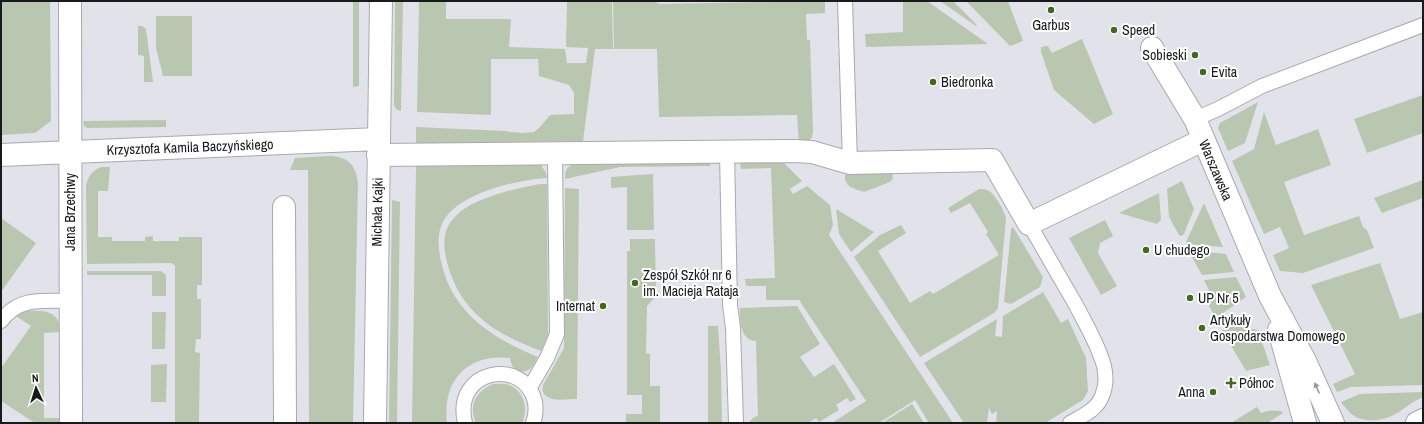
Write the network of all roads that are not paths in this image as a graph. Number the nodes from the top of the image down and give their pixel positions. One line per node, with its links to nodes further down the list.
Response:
1 (70, 1): 9 (street, Jana Brzechwy)
2 (381, 1): 8 (street, Michała Kajki)
3 (845, 1): 13 (lane)
4 (1423, 25): 6 (lane)
5 (1152, 48): 6 (street, Warszawska)
6 (1195, 119): 7 (street, Warszawska)
7 (1203, 140): 15 (street); 16 (street, Warszawska)
8 (379, 147): 9 (street, Krzysztofa Kamila Baczyńskiego); 11 (street, Krzysztofa Kamila Baczyńskiego); 23 (street, Michała Kajki)
9 (69, 152): 12 (street, Krzysztofa Kamila Baczyńskiego); 17 (street, Jana Brzechwy)
10 (727, 152): 11 (street, Krzysztofa Kamila Baczyńskiego); 13 (street, Krzysztofa Kamila Baczyńskiego); 26 (lane)
11 (555, 154): 19 (lane)
12 (1, 155)
13 (850, 163): 15 (street, Krzysztofa Kamila Baczyńskiego)
14 (284, 207): 22 (street)
15 (1028, 224): 27 (lane)
16 (1270, 296): 28 (street, Warszawska); 29 (street, Warszawska, one-way to 16)
17 (70, 301): 18 (lane); 21 (street, Jana Brzechwy)
18 (1, 321)
19 (529, 389): 24 (lane); 25 (lane)
20 (1423, 420): 30 (street)
21 (71, 423)
22 (285, 423)
23 (374, 423)
24 (465, 423)
25 (534, 423)
26 (736, 423)
27 (1070, 423)
28 (1304, 423)
29 (1333, 423)
30 (1417, 423)

